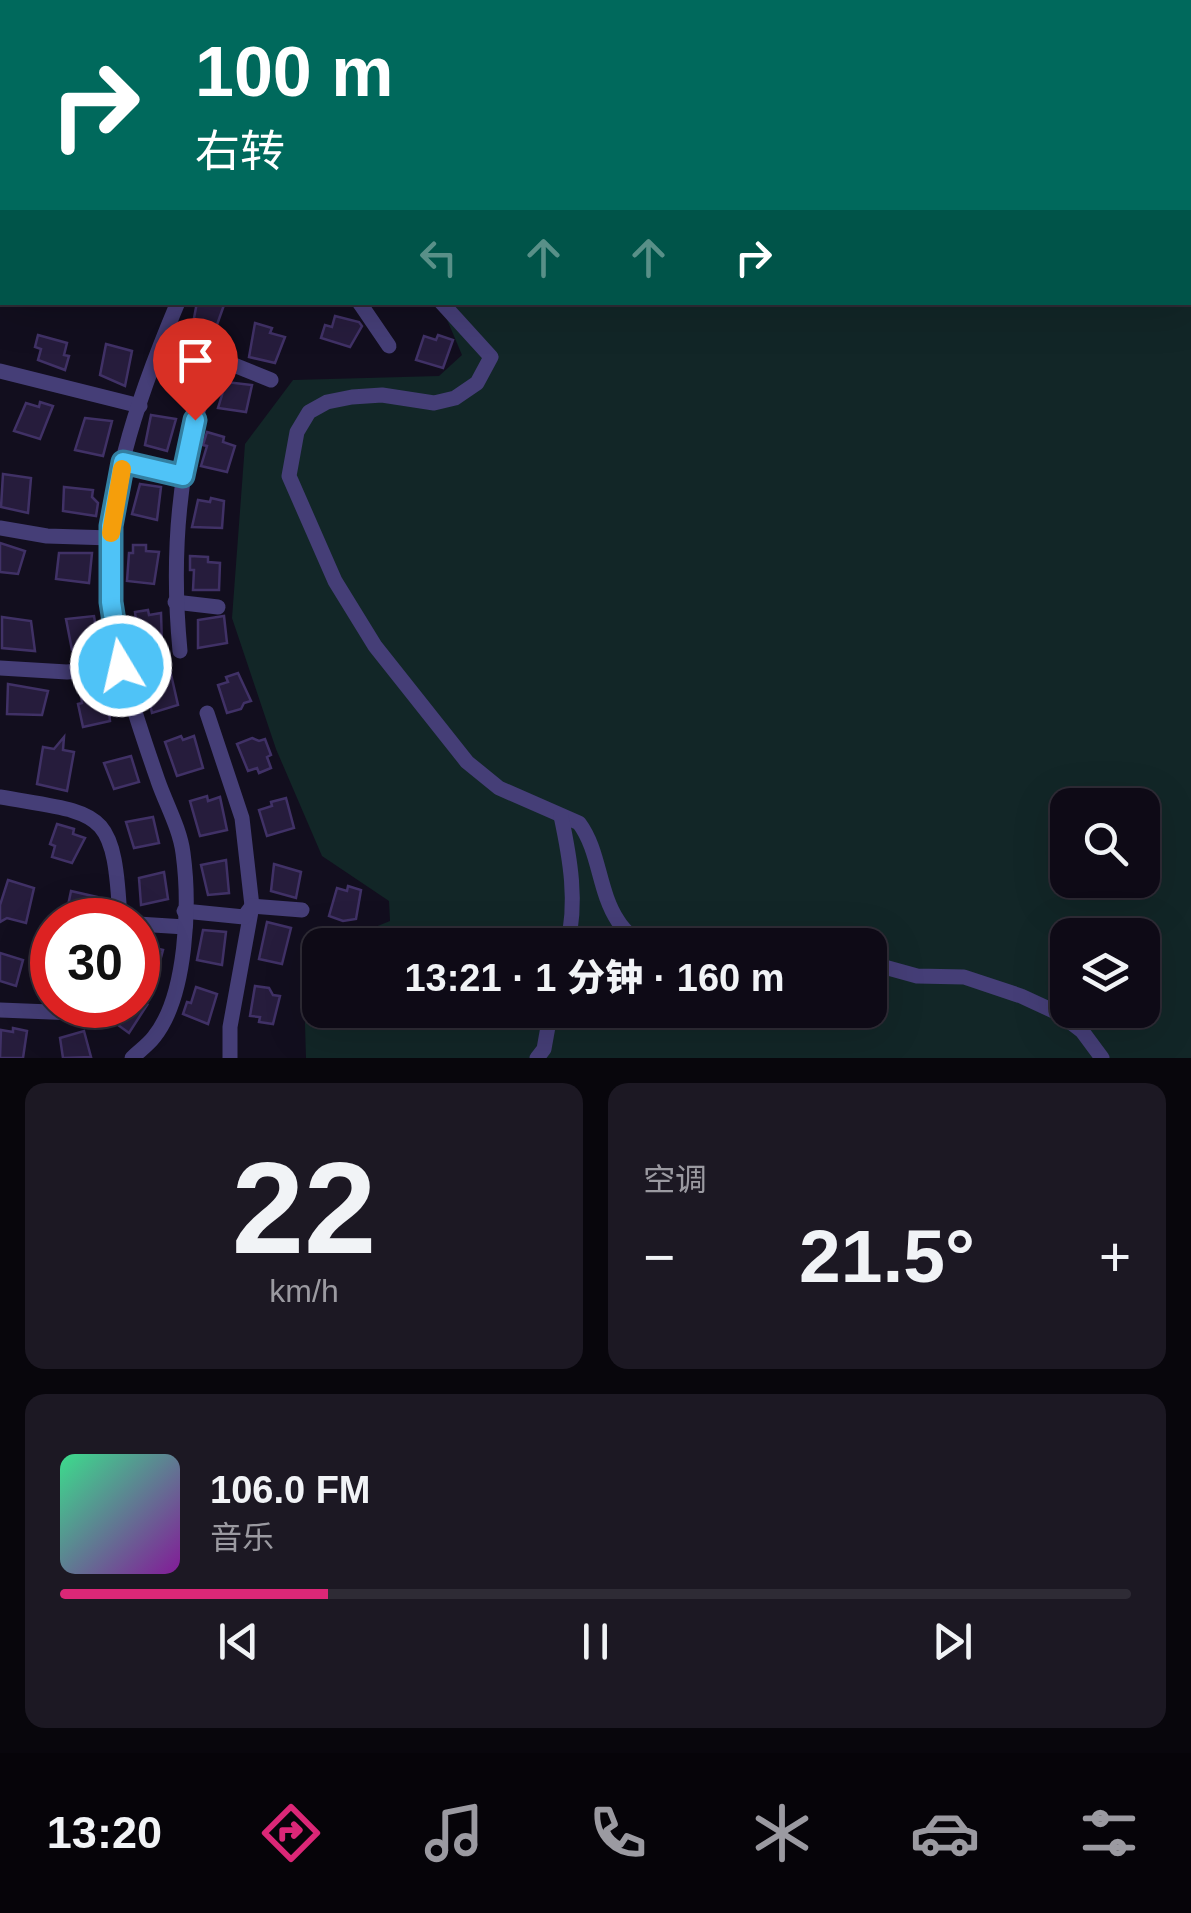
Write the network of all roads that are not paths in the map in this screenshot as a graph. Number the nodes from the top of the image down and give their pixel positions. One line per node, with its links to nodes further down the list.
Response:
1 (177, 305): 7 (street)
2 (362, 305): 4 (street)
3 (444, 305): 19 (street)
4 (389, 346)
5 (0, 371): 7 (street)
6 (271, 380): 9 (street)
7 (140, 406): 8 (street)
8 (123, 462): 9 (street); 11 (street)
9 (183, 476): 12 (street)
10 (0, 528): 11 (street)
11 (111, 538): 15 (street)
12 (175, 602): 13 (street); 14 (street)
13 (218, 606)
14 (180, 650)
15 (121, 666): 16 (street); 23 (street)
16 (0, 668)
17 (208, 714): 21 (street)
18 (0, 796): 20 (street)
19 (561, 816): 25 (street); 26 (street)
20 (119, 898)
21 (252, 906): 22 (street); 23 (street); 32 (street)
22 (302, 910)
23 (184, 919): 24 (street); 31 (street)
24 (160, 922)
25 (572, 928)
26 (623, 928)
27 (887, 968): 34 (street)
28 (0, 1010): 29 (street)
29 (30, 1013)
30 (548, 1028): 33 (street)
31 (132, 1058)
32 (230, 1058)
33 (536, 1058)
34 (1102, 1058)

